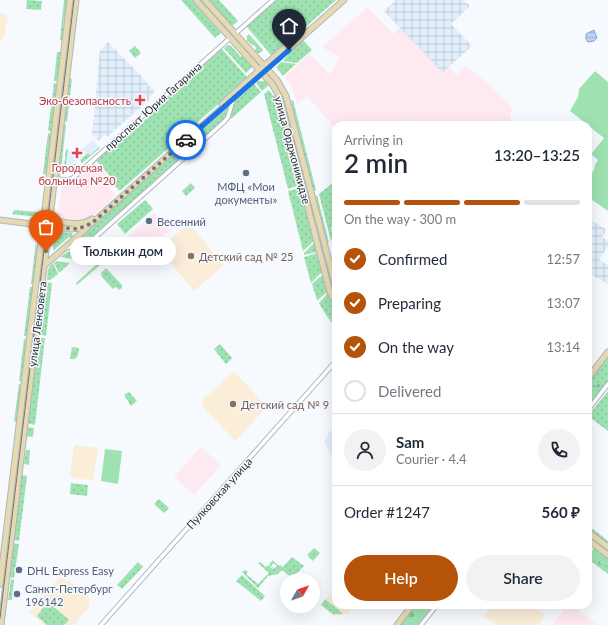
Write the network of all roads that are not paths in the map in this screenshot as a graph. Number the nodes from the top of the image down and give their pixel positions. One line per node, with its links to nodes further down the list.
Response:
1 (70, 0): 13 (street, улица Ленсовета)
2 (76, 0): 13 (street, улица Ленсовета)
3 (196, 0): 9 (street, улица Орджоникидзе)
4 (205, 0): 8 (street, улица Орджоникидзе)
5 (273, 0): 8 (street)
6 (339, 0): 10 (street)
7 (344, 0): 10 (street)
8 (235, 34): 10 (street, улица Орджоникидзе)
9 (230, 38): 11 (street, улица Орджоникидзе); 13 (street, проспект Юрия Гагарина)
10 (265, 68): 11 (street); 20 (street, улица Орджоникидзе)
11 (261, 72): 12 (street); 17 (street); 21 (street, улица Орджоникидзе)
12 (233, 100): 16 (street); 18 (street)
13 (52, 179): 17 (street, улица Ленсовета)
14 (0, 217): 17 (street)
15 (0, 220): 17 (street)
16 (92, 223): 17 (street); 18 (street)
17 (46, 224): 19 (street, улица Ленсовета)
18 (64, 248): 19 (street)
19 (41, 266): 33 (street, улица Ленсовета); 37 (street, улица Ленсовета)
20 (332, 272)
21 (332, 296)
22 (608, 347): 25 (street)
23 (608, 352): 26 (street)
24 (332, 365): 39 (street, Пулковская улица)
25 (592, 368)
26 (592, 373)
27 (608, 384): 28 (street)
28 (592, 405)
29 (592, 535): 31 (street)
30 (592, 543): 32 (street)
31 (608, 547)
32 (608, 555)
33 (0, 584)
34 (405, 609): 40 (street)
35 (409, 609): 41 (street)
36 (434, 609): 42 (street)
37 (1, 624): 38 (street)
38 (8, 625)
39 (101, 625)
40 (393, 625)
41 (397, 625)
42 (421, 625)

